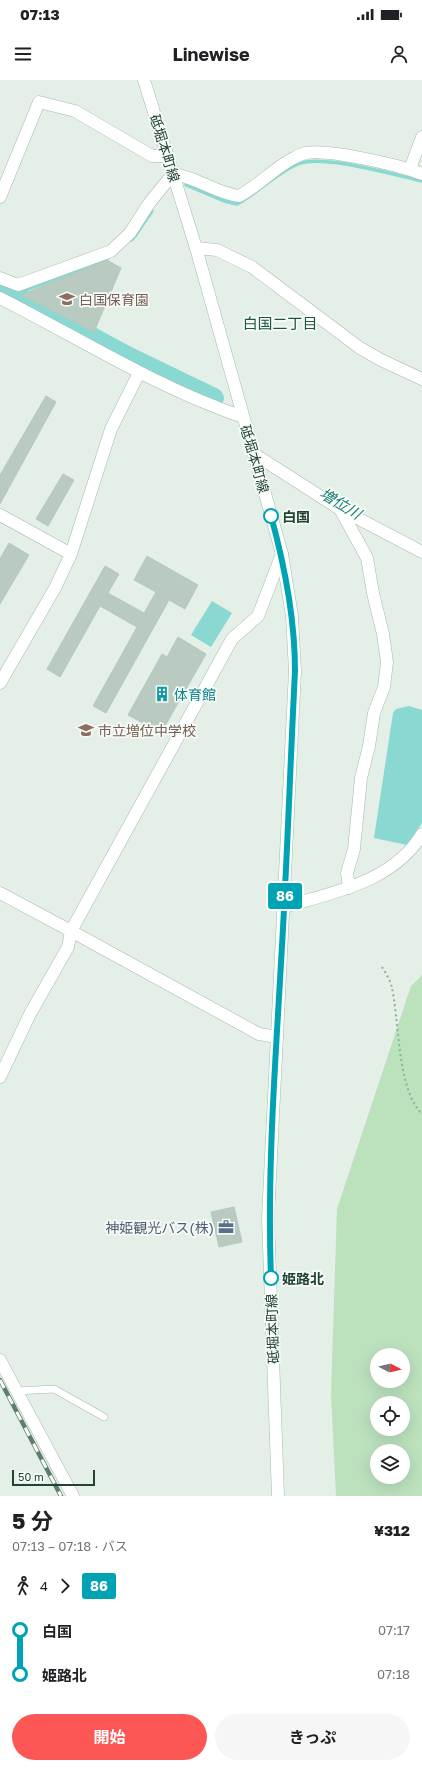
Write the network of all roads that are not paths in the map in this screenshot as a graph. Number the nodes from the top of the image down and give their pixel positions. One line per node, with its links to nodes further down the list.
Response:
1 (144, 80): 3 (street, 砥堀本町線)
2 (422, 137): 4 (street)
3 (167, 156): 5 (street, 砥堀本町線); 7 (street)
4 (410, 169): 5 (street); 6 (street)
5 (173, 174): 8 (street, 砥堀本町線); 9 (street)
6 (422, 174)
7 (0, 197)
8 (196, 248): 12 (street); 13 (street, 砥堀本町線)
9 (0, 278)
10 (0, 298): 11 (street)
11 (139, 373): 13 (street); 18 (street)
12 (422, 379)
13 (243, 416): 14 (street, 砥堀本町線)
14 (254, 454): 15 (street); 19 (street, 砥堀本町線)
15 (340, 509): 17 (street); 22 (street)
16 (0, 515): 18 (street)
17 (422, 552)
18 (71, 554): 20 (street)
19 (282, 554): 24 (street, 砥堀本町線); 25 (street)
20 (0, 683)
21 (422, 834): 22 (street)
22 (349, 888): 24 (street)
23 (0, 893): 25 (street)
24 (284, 907): 26 (street, 砥堀本町線)
25 (71, 931): 26 (street); 27 (street)
26 (277, 1037): 32 (street, 砥堀本町線)
27 (0, 1077)
28 (0, 1360): 29 (street)
29 (16, 1391): 30 (lane); 31 (street)
30 (104, 1417)
31 (73, 1496)
32 (278, 1496)

